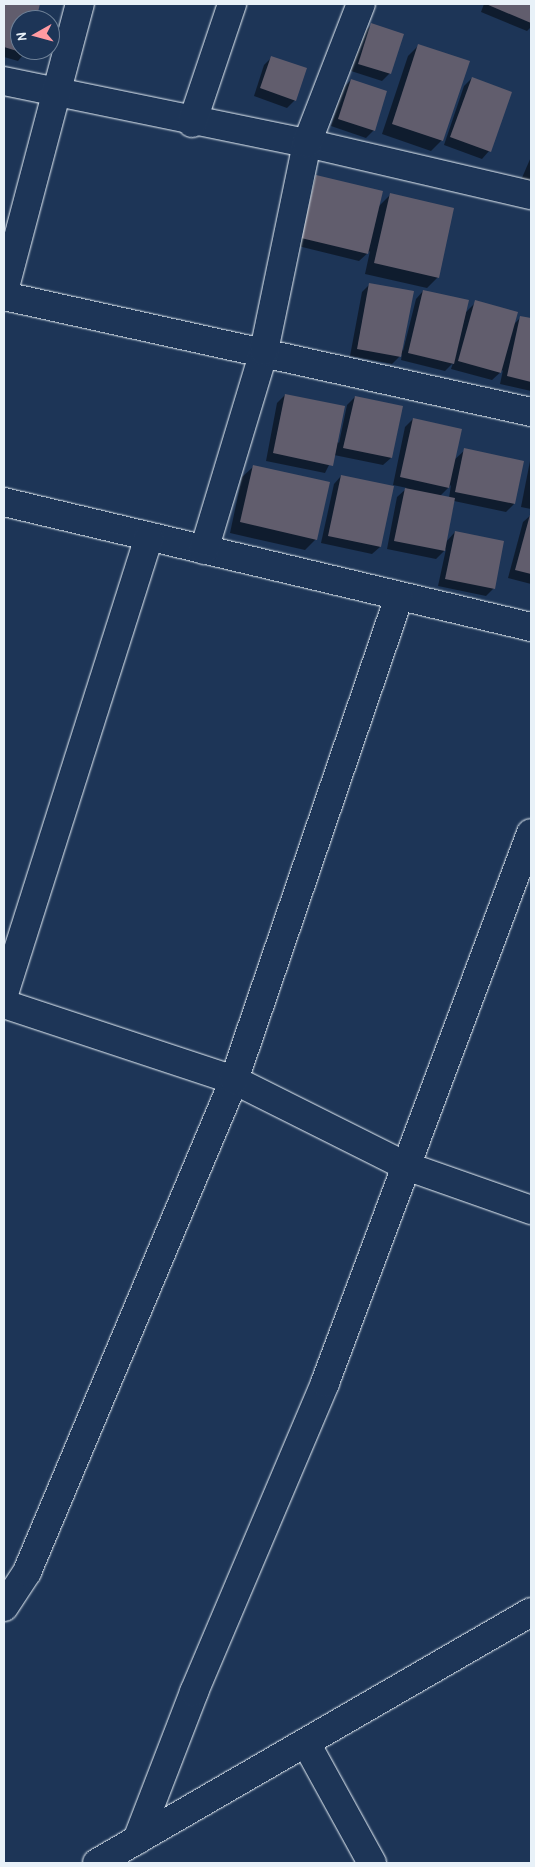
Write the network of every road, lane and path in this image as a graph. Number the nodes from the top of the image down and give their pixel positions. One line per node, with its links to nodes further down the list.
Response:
1 (80, 4): 5 (street)
2 (232, 4): 6 (street)
3 (361, 4): 7 (street)
4 (4, 81): 5 (street)
5 (59, 95): 6 (street); 9 (street)
6 (192, 123): 7 (street)
7 (306, 143): 8 (street); 11 (street)
8 (531, 195)
9 (4, 291)
10 (4, 296): 11 (street)
11 (264, 352): 12 (street); 15 (street)
12 (531, 412)
13 (4, 502): 14 (street)
14 (148, 536): 15 (street); 19 (street)
15 (204, 550): 16 (street)
16 (400, 597): 17 (street); 21 (street)
17 (531, 627)
18 (531, 833): 22 (street)
19 (4, 994)
20 (4, 1004): 21 (street)
21 (234, 1080): 22 (street); 24 (street)
22 (406, 1166): 23 (street); 27 (street)
23 (531, 1210)
24 (4, 1607)
25 (531, 1612): 26 (street)
26 (306, 1743): 27 (street); 29 (street)
27 (137, 1840): 28 (street)
28 (97, 1863)
29 (372, 1863)

